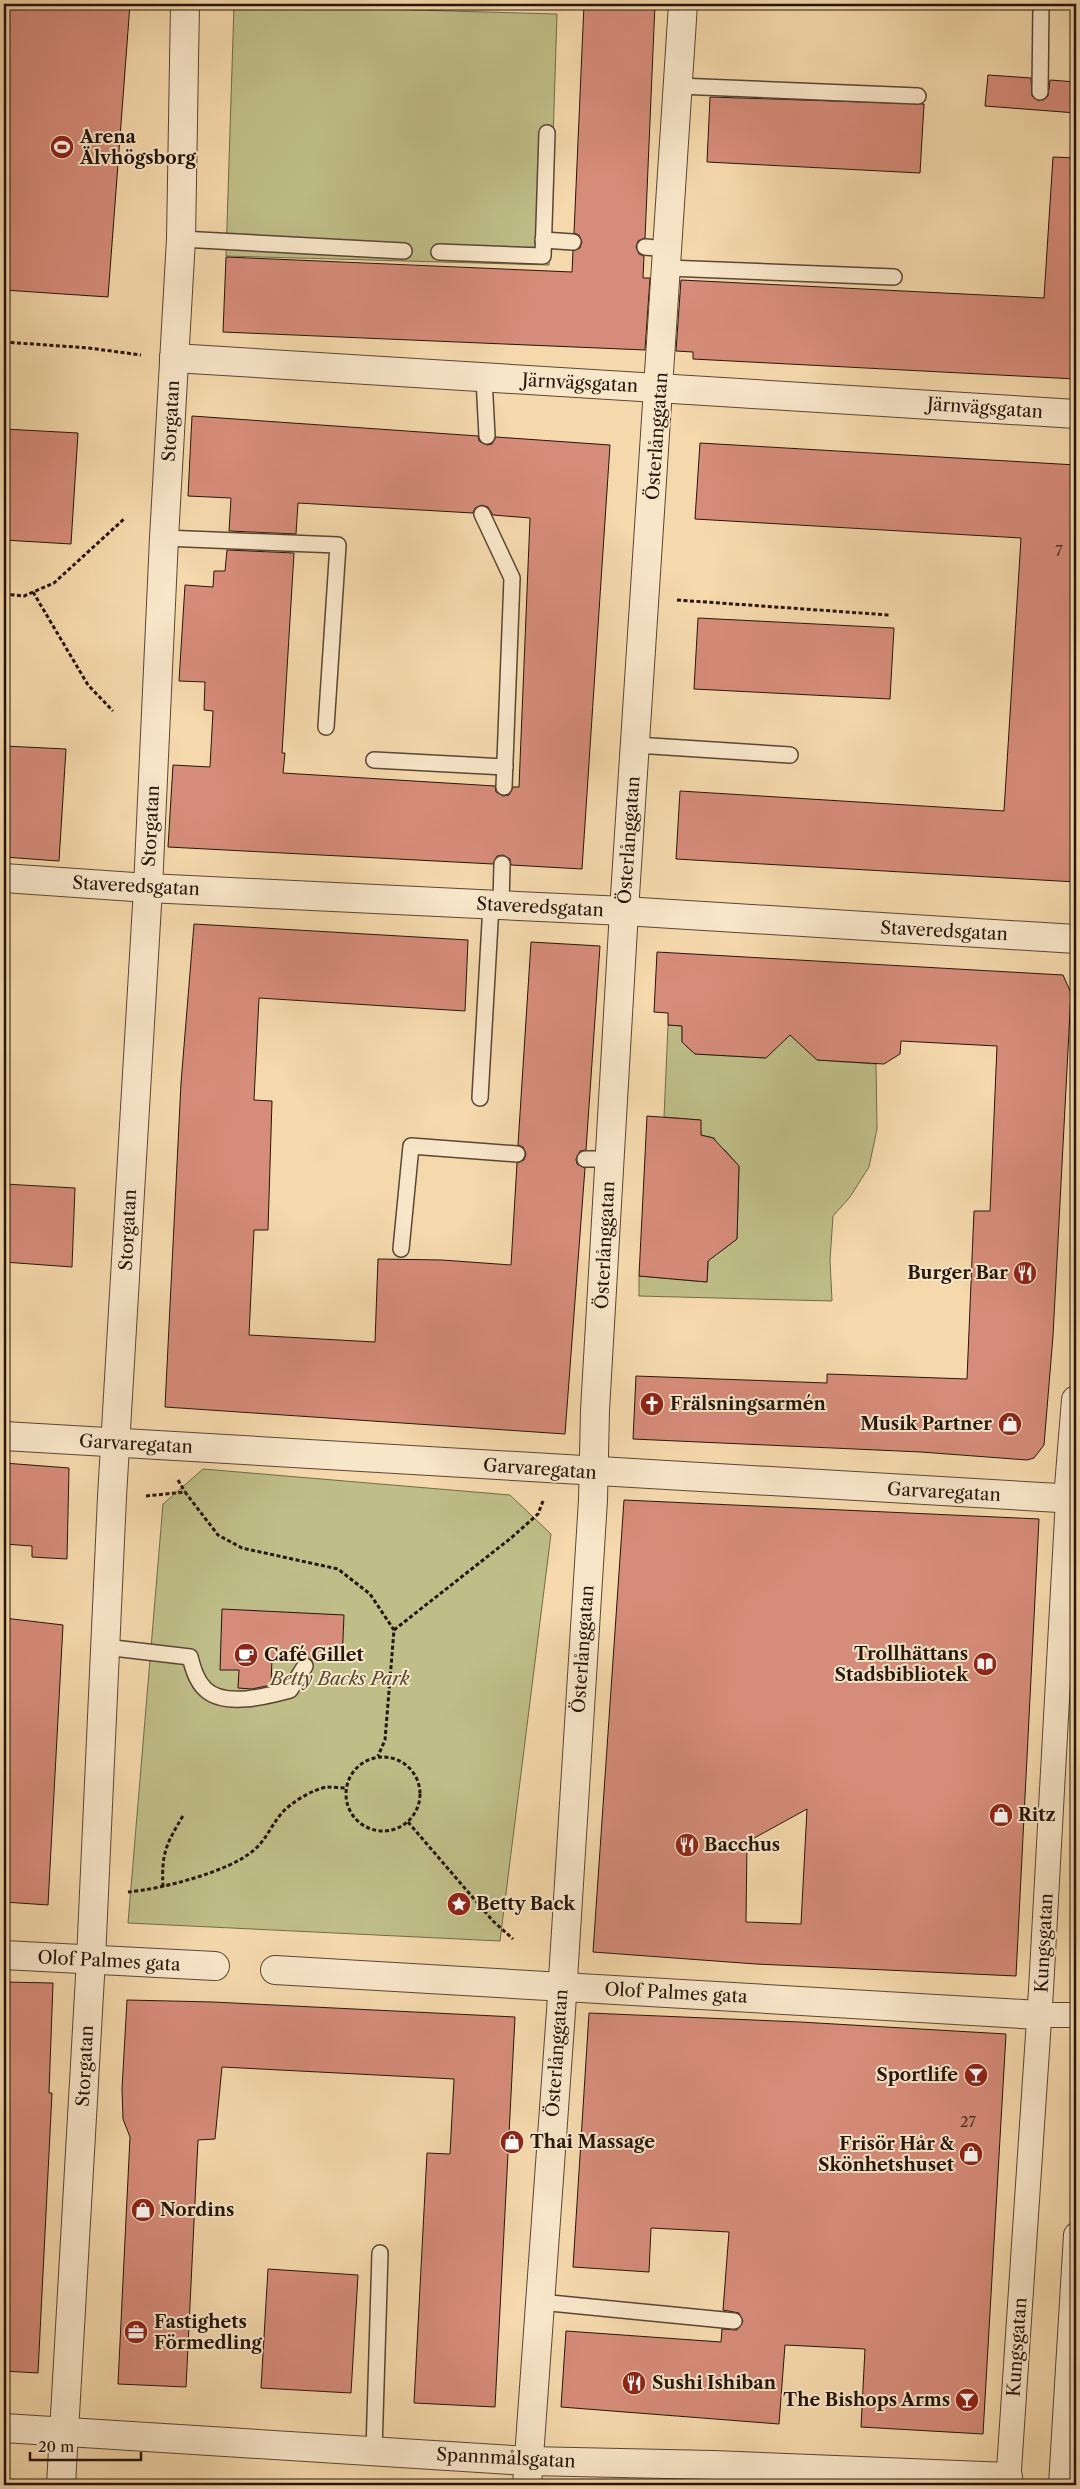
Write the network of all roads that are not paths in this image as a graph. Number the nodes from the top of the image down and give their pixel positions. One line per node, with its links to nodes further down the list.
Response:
1 (185, 4): 8 (street, Storgatan)
2 (683, 4): 4 (street, Österlånggatan)
3 (1041, 4): 5 (lane)
4 (678, 86): 6 (lane); 13 (street, Österlånggatan)
5 (1040, 92)
6 (918, 96)
7 (547, 133): 9 (lane)
8 (181, 238): 11 (lane); 15 (street, Storgatan)
9 (543, 240): 10 (lane); 12 (lane)
10 (573, 242)
11 (404, 251)
12 (439, 252)
13 (660, 255): 14 (lane); 17 (street, Österlånggatan)
14 (894, 277)
15 (174, 358): 16 (street, Järnvägsgatan); 21 (street, Storgatan)
16 (484, 378): 17 (street, Järnvägsgatan); 19 (lane)
17 (660, 388): 18 (street, Järnvägsgatan); 23 (street, Österlånggatan)
18 (1076, 414)
19 (487, 436)
20 (482, 514): 26 (lane)
21 (164, 538): 22 (lane); 30 (street, Storgatan)
22 (326, 727)
23 (636, 745): 24 (lane); 32 (street, Österlånggatan)
24 (790, 755)
25 (374, 760): 26 (lane)
26 (505, 767): 27 (lane)
27 (504, 786)
28 (502, 864): 31 (lane)
29 (4, 878): 30 (street, Staveredsgatan)
30 (148, 888): 31 (street, Staveredsgatan); 39 (street, Storgatan)
31 (496, 905): 32 (street, Staveredsgatan); 34 (lane)
32 (624, 911): 33 (street, Staveredsgatan); 40 (street, Österlånggatan)
33 (1076, 939)
34 (480, 1098)
35 (517, 1154): 36 (lane)
36 (400, 1249)
37 (1076, 1400): 41 (street, Kungsgatan)
38 (4, 1436): 39 (street, Garvaregatan)
39 (116, 1443): 40 (street, Garvaregatan); 42 (street, Storgatan)
40 (593, 1473): 41 (street, Garvaregatan); 48 (street, Österlånggatan)
41 (1072, 1499): 49 (street, Kungsgatan)
42 (105, 1647): 43 (lane); 45 (street, Storgatan)
43 (304, 1666)
44 (4, 1956): 45 (street, Olof Palmes gata)
45 (91, 1959): 46 (street, Olof Palmes gata); 56 (street, Storgatan)
46 (215, 1966)
47 (275, 1970): 48 (street, Olof Palmes gata)
48 (562, 1987): 49 (street, Olof Palmes gata); 53 (street, Österlånggatan)
49 (1039, 2015): 50 (street, Olof Palmes gata); 59 (street, Kungsgatan)
50 (1076, 2015)
51 (1076, 2235): 61 (street)
52 (380, 2253): 57 (lane)
53 (540, 2302): 54 (lane); 58 (street, Österlånggatan)
54 (734, 2321)
55 (4, 2428): 56 (street, Spannmålsgatan)
56 (64, 2431): 57 (street, Spannmålsgatan); 60 (street, Storgatan)
57 (374, 2451): 58 (street, Spannmålsgatan)
58 (527, 2473): 59 (street, Spannmålsgatan)
59 (1008, 2481)
60 (61, 2485)
61 (1061, 2485)

